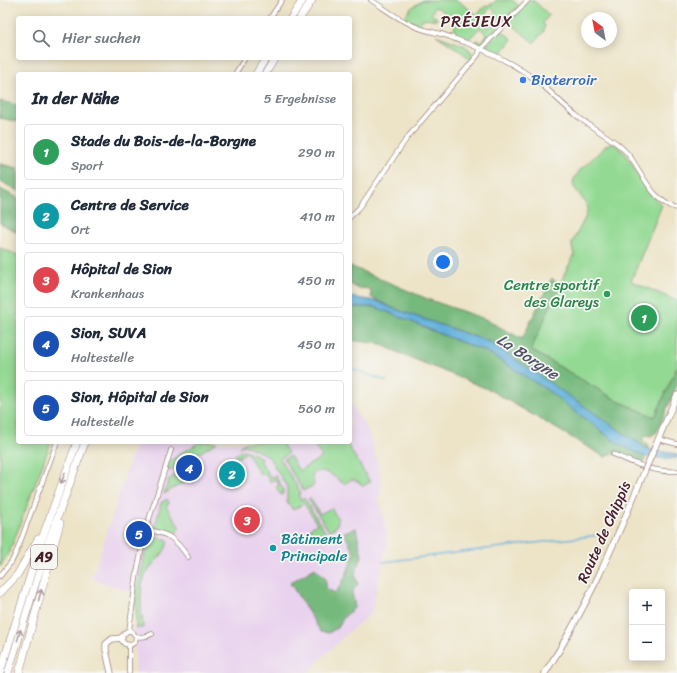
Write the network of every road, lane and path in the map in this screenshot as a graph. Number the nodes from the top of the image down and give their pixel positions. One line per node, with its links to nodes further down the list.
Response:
1 (282, 0): 6 (street)
2 (303, 0): 7 (highway)
3 (312, 0): 8 (highway)
4 (371, 0): 9 (street)
5 (528, 0): 9 (street)
6 (271, 16)
7 (292, 16)
8 (301, 16)
9 (480, 50): 16 (street); 17 (street)
10 (244, 60): 13 (street)
11 (265, 60): 14 (highway)
12 (274, 60): 15 (highway)
13 (237, 72)
14 (257, 72)
15 (266, 72)
16 (677, 208)
17 (352, 214)
18 (677, 395): 19 (street, Route de Chippis)
19 (658, 439): 23 (street); 43 (street, Route de Chippis, bridge)
20 (56, 444): 31 (street)
21 (76, 444): 28 (highway, A9, one-way to 28)
22 (84, 444): 26 (highway, A9)
23 (677, 444)
24 (171, 450): 29 (street)
25 (613, 454): 27 (street)
26 (74, 469): 39 (highway, A9, one-way to 26); 40 (highway, one-way to 26)
27 (677, 471)
28 (50, 513): 32 (highway); 38 (highway, A9)
29 (146, 529): 30 (street); 33 (street)
30 (188, 557)
31 (0, 576)
32 (0, 592)
33 (129, 631): 35 (street); 36 (street)
34 (152, 634): 35 (street)
35 (136, 636): 37 (street)
36 (122, 638): 37 (street); 41 (street)
37 (129, 645): 42 (street)
38 (0, 673)
39 (8, 673)
40 (19, 673)
41 (111, 673)
42 (129, 673)
43 (545, 673)

